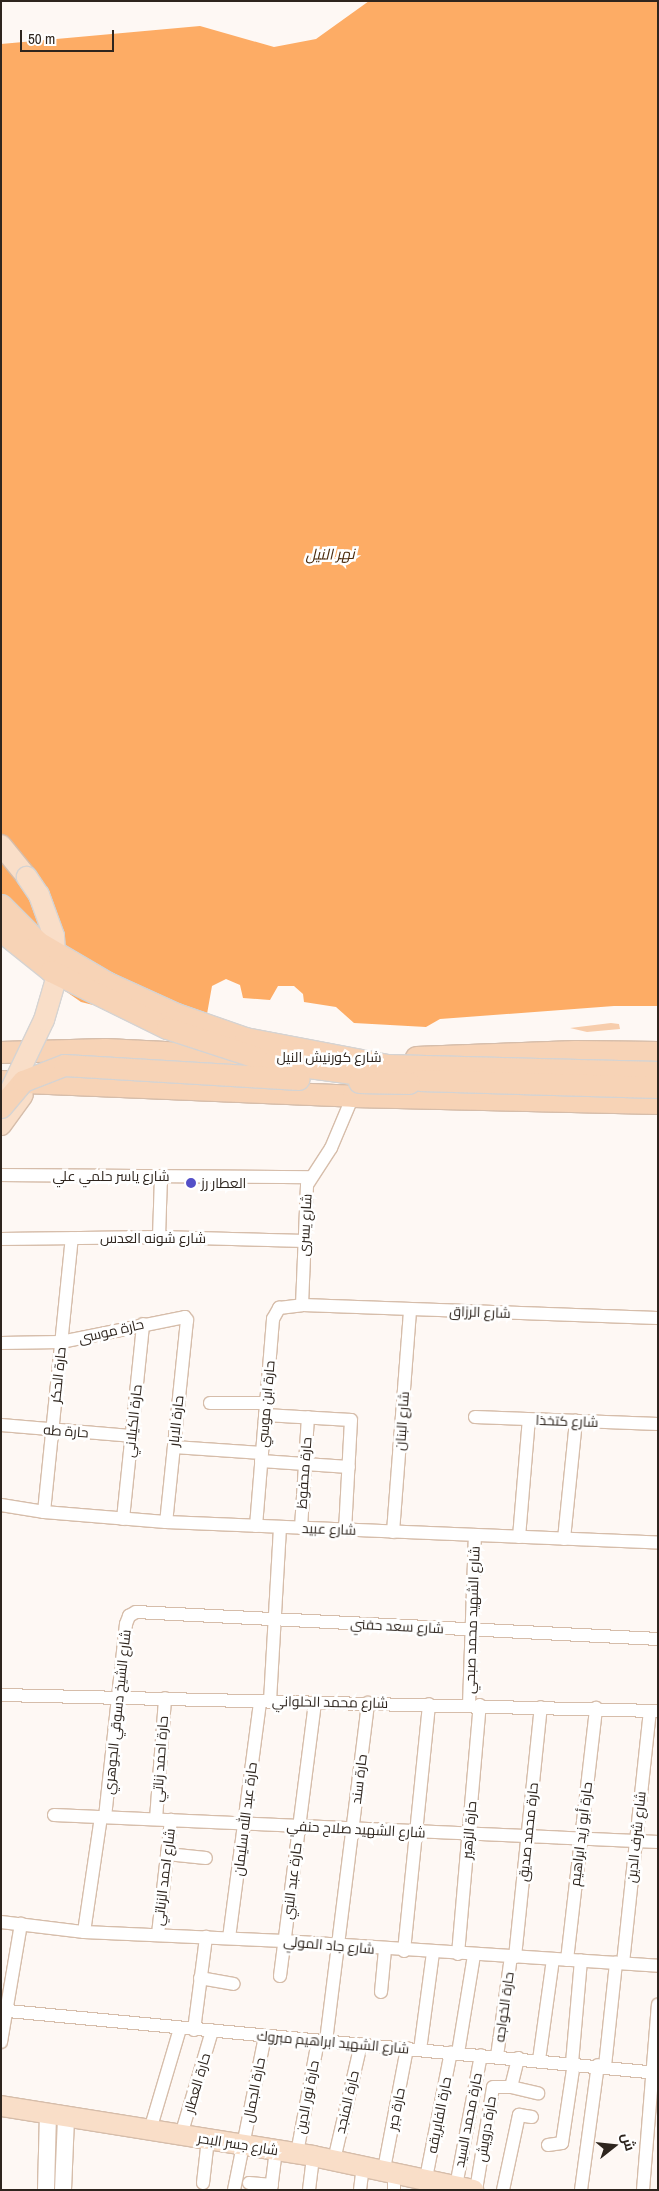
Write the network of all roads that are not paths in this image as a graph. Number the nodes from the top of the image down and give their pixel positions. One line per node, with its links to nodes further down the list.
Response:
1 (1, 845): 13 (main road, bridge)
2 (1, 905): 7 (highway, bridge)
3 (1, 931): 10 (highway, bridge)
4 (1, 1052): 6 (highway, شارع كورنيش النيل)
5 (658, 1052): 6 (highway, شارع كورنيش النيل)
6 (507, 1054): 13 (highway, bridge)
7 (658, 1072)
8 (1, 1081): 9 (highway)
9 (38, 1082): 11 (highway); 14 (main road)
10 (658, 1087)
11 (353, 1096): 12 (highway); 17 (street, شارع يسرى)
12 (658, 1103)
13 (1, 1108)
14 (1, 1125)
15 (1, 1175): 16 (street, شارع ياسر حلمي علي)
16 (161, 1176): 17 (street, شارع ياسر حلمي علي); 18 (street)
17 (310, 1177): 21 (street, شارع يسرى)
18 (160, 1237): 19 (street, شارع شونه العدس); 21 (street, شارع شونه العدس)
19 (72, 1238): 20 (street, شارع شونه العدس); 27 (street, حارة الحكر)
20 (1, 1239)
21 (304, 1241): 22 (street, شارع يسرى)
22 (302, 1305): 23 (street, شارع الرزاق); 30 (street, حارة ابن موسي)
23 (410, 1310): 24 (street, شارع الرزاق); 51 (street, شارع البنان)
24 (658, 1318)
25 (187, 1320): 26 (street, حارة موسى); 39 (street, حارة الابار)
26 (143, 1324): 27 (street, حارة موسى); 38 (street, حارة الكيلاني)
27 (61, 1342): 28 (street, حارة موسى); 37 (street, حارة الحكر)
28 (1, 1343)
29 (210, 1403): 30 (street)
30 (266, 1409): 31 (street); 40 (street, حارة ابن موسي)
31 (308, 1417): 41 (street, حارة محفوظ); 42 (street)
32 (476, 1417): 33 (street, شارع كتخذا)
33 (529, 1419): 34 (street, شارع كتخذا); 53 (street)
34 (576, 1421): 35 (street, شارع كتخذا); 54 (street)
35 (658, 1424)
36 (1, 1425): 37 (street, حارة طه)
37 (52, 1430): 38 (street, حارة طه); 44 (street, حارة الحكر)
38 (131, 1436): 45 (street, حارة الكيلاني)
39 (174, 1447): 40 (street); 46 (street, حارة الابار)
40 (261, 1457): 41 (street); 47 (street, حارة ابن موسي)
41 (305, 1464): 42 (street); 49 (street, حارة محفوظ)
42 (349, 1467): 50 (street)
43 (1, 1505): 44 (street, شارع عبيد)
44 (44, 1512): 45 (street, شارع عبيد)
45 (122, 1519): 46 (street, شارع عبيد)
46 (166, 1522): 47 (street, شارع عبيد)
47 (256, 1526): 48 (street, شارع عبيد)
48 (280, 1527): 49 (street, شارع عبيد); 57 (street, حارة عبد الله سليمان)
49 (301, 1528): 50 (street, شارع عبيد)
50 (345, 1530): 51 (street, شارع عبيد)
51 (393, 1532): 52 (street, شارع عبيد)
52 (475, 1535): 53 (street, شارع عبيد); 58 (street, شارع الشهيد محمد صبحي)
53 (519, 1537): 54 (street, شارع عبيد)
54 (564, 1539): 55 (street, شارع عبيد)
55 (658, 1543)
56 (136, 1612): 57 (street, شارع سعد حفني); 61 (street, شارع الشيخ دسوقي الجوهري)
57 (274, 1620): 58 (street, شارع سعد حفني); 63 (street, حارة عبد الله سليمان)
58 (472, 1630): 59 (street, شارع سعد حفني); 67 (street, شارع الشهيد محمد صبحي)
59 (658, 1639)
60 (1, 1694): 61 (street, شارع محمد الحلواني)
61 (118, 1697): 62 (street, شارع محمد الحلواني); 72 (street, شارع الشيخ دسوقي الجوهري)
62 (165, 1698): 63 (street, شارع محمد الحلواني); 73 (street, حارة احمد زناتي)
63 (265, 1701): 64 (street, شارع محمد الحلواني); 75 (street, حارة عبد الله سليمان)
64 (315, 1702): 65 (street, شارع محمد الحلواني); 76 (street, حارة عبد النبي)
65 (368, 1703): 66 (street, شارع محمد الحلواني); 77 (street, حارة سند)
66 (429, 1704): 67 (street, شارع محمد الحلواني); 78 (street)
67 (475, 1705): 68 (street, شارع محمد الحلواني); 79 (street, حارة الزهير)
68 (541, 1707): 69 (street, شارع محمد الحلواني); 80 (street, حارة محمد صديق)
69 (596, 1708): 70 (street, شارع محمد الحلواني); 81 (street, حارة أبو زيد ابراهيم)
70 (654, 1711): 82 (street, شارع شرف الدين)
71 (54, 1815): 72 (street, شارع الشهيد صلاح حنفي)
72 (103, 1817): 73 (street, شارع الشهيد صلاح حنفي); 88 (street, شارع الشيخ دسوقي الجوهري)
73 (156, 1819): 74 (street, شارع الشهيد صلاح حنفي)
74 (171, 1820): 75 (street, شارع الشهيد صلاح حنفي); 84 (street, شارع احمد الزناتي)
75 (244, 1824): 76 (street, شارع الشهيد صلاح حنفي); 91 (street, حارة عبد الله سليمان)
76 (299, 1826): 77 (street, شارع الشهيد صلاح حنفي); 92 (street, حارة عبد النبي)
77 (353, 1829): 78 (street, شارع الشهيد صلاح حنفي); 93 (street, حارة سند)
78 (416, 1832): 79 (street, شارع الشهيد صلاح حنفي); 95 (street)
79 (469, 1834): 80 (street, شارع الشهيد صلاح حنفي); 97 (street, حارة الزهير)
80 (528, 1836): 81 (street, شارع الشهيد صلاح حنفي); 99 (street, حارة محمد صديق)
81 (581, 1839): 82 (street, شارع الشهيد صلاح حنفي); 101 (street, حارة أبو زيد ابراهيم)
82 (636, 1841): 83 (street, شارع الشهيد صلاح حنفي); 103 (street, شارع شرف الدين)
83 (658, 1842)
84 (167, 1854): 85 (street); 89 (street, شارع احمد الزناتي)
85 (206, 1858)
86 (1, 1922): 87 (street, شارع جاد المولي)
87 (21, 1924): 88 (street, شارع جاد المولي); 110 (street)
88 (84, 1932): 89 (street, شارع جاد المولي)
89 (158, 1934): 90 (street, شارع جاد المولي)
90 (206, 1937): 91 (street, شارع جاد المولي); 106 (street)
91 (229, 1938): 92 (street, شارع جاد المولي)
92 (284, 1941): 93 (street, شارع جاد المولي); 105 (street, حارة عبد النبي)
93 (340, 1945): 94 (street, شارع جاد المولي); 115 (street, حارة نور الدين)
94 (385, 1950): 95 (street, شارع جاد المولي); 108 (street)
95 (404, 1951): 96 (street, شارع جاد المولي)
96 (433, 1953): 97 (street, شارع جاد المولي); 118 (street, حارة جبر)
97 (458, 1954): 98 (street, شارع جاد المولي)
98 (474, 1955): 99 (street, شارع جاد المولي); 119 (street, حارة الفابريقه)
99 (513, 1957): 100 (street, شارع جاد المولي); 121 (street, حارة الخواجه)
100 (553, 1959): 101 (street, شارع جاد المولي); 123 (street)
101 (567, 1960): 102 (street, شارع جاد المولي)
102 (581, 1960): 103 (street, شارع جاد المولي); 124 (street)
103 (620, 1963): 104 (street, شارع جاد المولي); 125 (street, شارع شرف الدين)
104 (658, 1966)
105 (280, 1976)
106 (200, 1978): 107 (street); 112 (street)
107 (233, 1984)
108 (380, 1992)
109 (658, 2005): 126 (street)
110 (8, 2011): 111 (street, شارع الشهيد ابراهيم مبروك); 116 (street)
111 (180, 2029): 112 (street, شارع الشهيد ابراهيم مبروك); 132 (street)
112 (194, 2030): 113 (street, شارع الشهيد ابراهيم مبروك)
113 (212, 2031): 114 (street, شارع الشهيد ابراهيم مبروك); 133 (street, حارة العطار)
114 (265, 2036): 115 (street, شارع الشهيد ابراهيم مبروك); 135 (street, حارة الجمال)
115 (322, 2041): 117 (street, شارع الشهيد ابراهيم مبروك); 138 (street, حارة نور الدين)
116 (1, 2042)
117 (360, 2044): 118 (street, شارع الشهيد ابراهيم مبروك); 139 (street, حارة المنجد)
118 (413, 2049): 119 (street, شارع الشهيد ابراهيم مبروك); 141 (street, حارة جبر)
119 (454, 2053): 120 (street, شارع الشهيد ابراهيم مبروك); 142 (street, حارة الفابريقه)
120 (481, 2055): 121 (street, شارع الشهيد ابراهيم مبروك); 146 (street, حارة محمد السيد)
121 (498, 2056): 122 (street, شارع الشهيد ابراهيم مبروك)
122 (518, 2058): 123 (street, شارع الشهيد ابراهيم مبروك); 127 (street, حارة درويش)
123 (539, 2060): 124 (street, شارع الشهيد ابراهيم مبروك)
124 (573, 2063): 125 (street, شارع الشهيد ابراهيم مبروك); 136 (street)
125 (602, 2065): 126 (street, شارع الشهيد ابراهيم مبروك); 153 (street, شارع شرف الدين)
126 (655, 2073): 154 (street)
127 (511, 2087): 128 (street); 146 (street, حارة درويش)
128 (538, 2093)
129 (1, 2106): 130 (main road, شارع جسر البحر)
130 (57, 2115): 132 (main road, شارع جسر البحر); 147 (street); 148 (street)
131 (532, 2117): 152 (street)
132 (150, 2130): 133 (main road, شارع جسر البحر)
133 (181, 2135): 134 (main road, شارع جسر البحر)
134 (208, 2139): 135 (main road, شارع جسر البحر); 143 (street)
135 (243, 2145): 137 (main road, شارع جسر البحر); 149 (street, حارة الجمال)
136 (548, 2145)
137 (276, 2150): 138 (main road, شارع جسر البحر); 145 (street)
138 (305, 2155): 139 (main road, شارع جسر البحر); 150 (street, حارة نور الدين)
139 (334, 2160): 140 (main road, شارع جسر البحر)
140 (363, 2165): 141 (main road, شارع جسر البحر); 151 (street)
141 (391, 2176): 142 (main road, شارع جسر البحر)
142 (426, 2178): 146 (main road, شارع جسر البحر)
143 (203, 2182)
144 (249, 2183): 145 (street)
145 (271, 2187)
146 (463, 2188)
147 (46, 2190)
148 (63, 2190)
149 (234, 2190)
150 (309, 2190)
151 (360, 2190)
152 (503, 2190)
153 (581, 2190)
154 (642, 2190)

